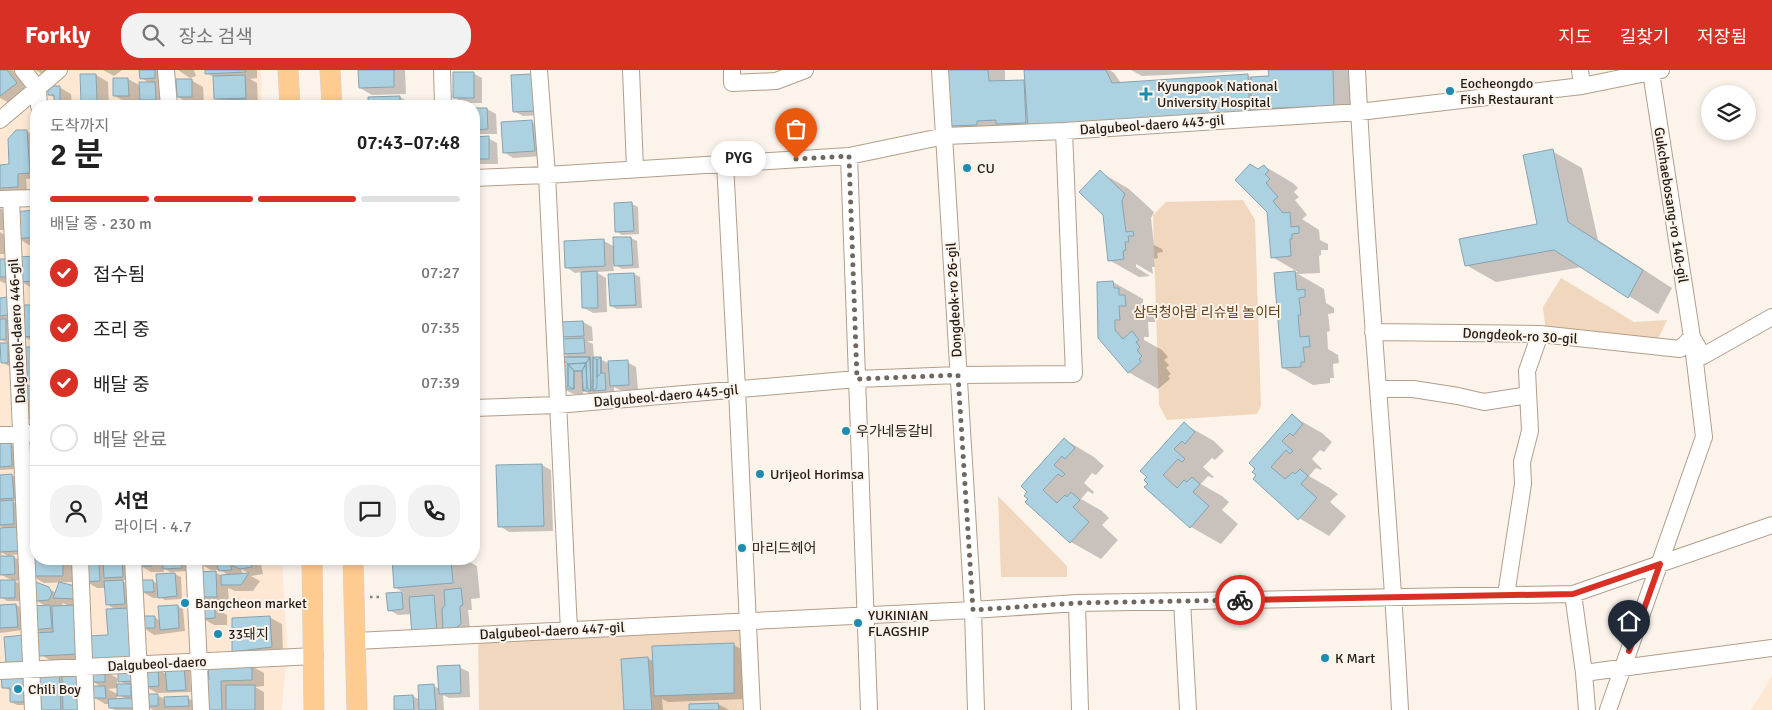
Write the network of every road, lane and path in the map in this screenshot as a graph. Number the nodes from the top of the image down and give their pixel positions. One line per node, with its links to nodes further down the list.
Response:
1 (22, 70): 15 (street)
2 (60, 70): 15 (street)
3 (166, 70): 17 (street)
4 (288, 70): 18 (main road)
5 (330, 70): 19 (main road)
6 (442, 70): 20 (street)
7 (539, 70): 28 (street)
8 (631, 70): 27 (street)
9 (805, 70): 13 (street)
10 (940, 70): 24 (street, Dongdeok-ro 26-gil)
11 (1357, 70): 21 (street)
12 (1656, 71): 14 (street, Gukchaebosang-ro 140-gil); 35 (street, Gukchaebosang-ro 140-gil)
13 (732, 76)
14 (1581, 78): 21 (street, Gukchaebosang-ro 140-gil)
15 (38, 88): 16 (street); 22 (street)
16 (39, 100)
17 (168, 100)
18 (290, 100)
19 (332, 100)
20 (443, 100)
21 (1359, 112): 23 (street, Dalgubeol-daero 443-gil); 33 (street)
22 (0, 120)
23 (1064, 131): 24 (street, Dalgubeol-daero 443-gil); 36 (street, Dalgubeol-daero 443-gil)
24 (944, 136): 25 (street, Dalgubeol-daero 443-gil); 37 (street, Dongdeok-ro 26-gil)
25 (849, 156): 26 (street, Dalgubeol-daero 443-gil); 38 (street)
26 (725, 163): 27 (street, Dalgubeol-daero 443-gil); 40 (street)
27 (635, 168): 28 (street, Dalgubeol-daero 443-gil)
28 (547, 174): 29 (street, Dalgubeol-daero 443-gil); 42 (street)
29 (480, 178)
30 (30, 198): 31 (street)
31 (5, 199): 44 (street, Dalgubeol-daero 446-gil)
32 (1772, 318): 35 (street)
33 (1373, 332): 34 (street, Dongdeok-ro 30-gil); 39 (street)
34 (1540, 334): 35 (street, Dongdeok-ro 30-gil); 41 (street)
35 (1692, 337): 48 (street, Gukchaebosang-ro 140-gil)
36 (1074, 374): 37 (street, Dalgubeol-daero 445-gil)
37 (958, 375): 38 (street, Dalgubeol-daero 445-gil); 62 (street, Dongdeok-ro 26-gil)
38 (857, 379): 40 (street, Dalgubeol-daero 445-gil); 63 (street)
39 (1378, 388): 41 (street); 59 (street)
40 (737, 389): 42 (street, Dalgubeol-daero 445-gil); 64 (street)
41 (1528, 396): 56 (street)
42 (557, 405): 43 (street, Dalgubeol-daero 445-gil); 65 (street)
43 (480, 408)
44 (29, 434): 45 (street); 47 (street, Dalgubeol-daero 446-gil)
45 (0, 436)
46 (1772, 525): 48 (street, Dalgubeol-daero 447-gil)
47 (30, 552)
48 (1660, 564): 55 (street, Dalgubeol-daero 447-gil); 72 (street, Gukchaebosang-ro 140-gil)
49 (30, 565): 73 (street, Dalgubeol-daero 446-gil)
50 (80, 565): 71 (street)
51 (133, 565): 70 (street)
52 (194, 565): 69 (street)
53 (312, 565): 68 (main road)
54 (353, 565): 58 (main road)
55 (1573, 594): 56 (street, Dalgubeol-daero 447-gil); 75 (street)
56 (1506, 595): 59 (street, Dalgubeol-daero 447-gil)
57 (380, 597): 58 (path)
58 (354, 598): 66 (main road)
59 (1394, 598): 60 (street, Dalgubeol-daero 447-gil); 87 (street)
60 (1182, 601): 61 (street, Dalgubeol-daero 447-gil); 86 (street)
61 (1077, 603): 62 (street, Dalgubeol-daero 447-gil); 85 (street)
62 (973, 610): 63 (street, Dalgubeol-daero 447-gil); 84 (street, Dongdeok-ro 26-gil)
63 (866, 615): 64 (street, Dalgubeol-daero 447-gil); 83 (street)
64 (748, 621): 65 (street, Dalgubeol-daero 447-gil); 82 (street)
65 (569, 630): 66 (street, Dalgubeol-daero 447-gil)
66 (356, 641): 81 (main road)
67 (1772, 648): 72 (street)
68 (315, 656): 69 (street, Dalgubeol-daero); 80 (main road)
69 (199, 662): 70 (street, Dalgubeol-daero); 79 (street)
70 (139, 665): 71 (street, Dalgubeol-daero); 78 (street)
71 (84, 668): 73 (street, Dalgubeol-daero); 77 (street)
72 (1623, 668): 75 (street); 89 (street, Gukchaebosang-ro 140-gil)
73 (31, 670): 74 (street, Dalgubeol-daero); 76 (street, Dalgubeol-daero 446-gil)
74 (0, 671)
75 (1584, 673): 88 (street)
76 (33, 710)
77 (86, 710)
78 (141, 710)
79 (201, 710)
80 (314, 710)
81 (357, 710)
82 (752, 710)
83 (869, 710)
84 (976, 710)
85 (1080, 710)
86 (1188, 710)
87 (1400, 710)
88 (1587, 710)
89 (1608, 710)

